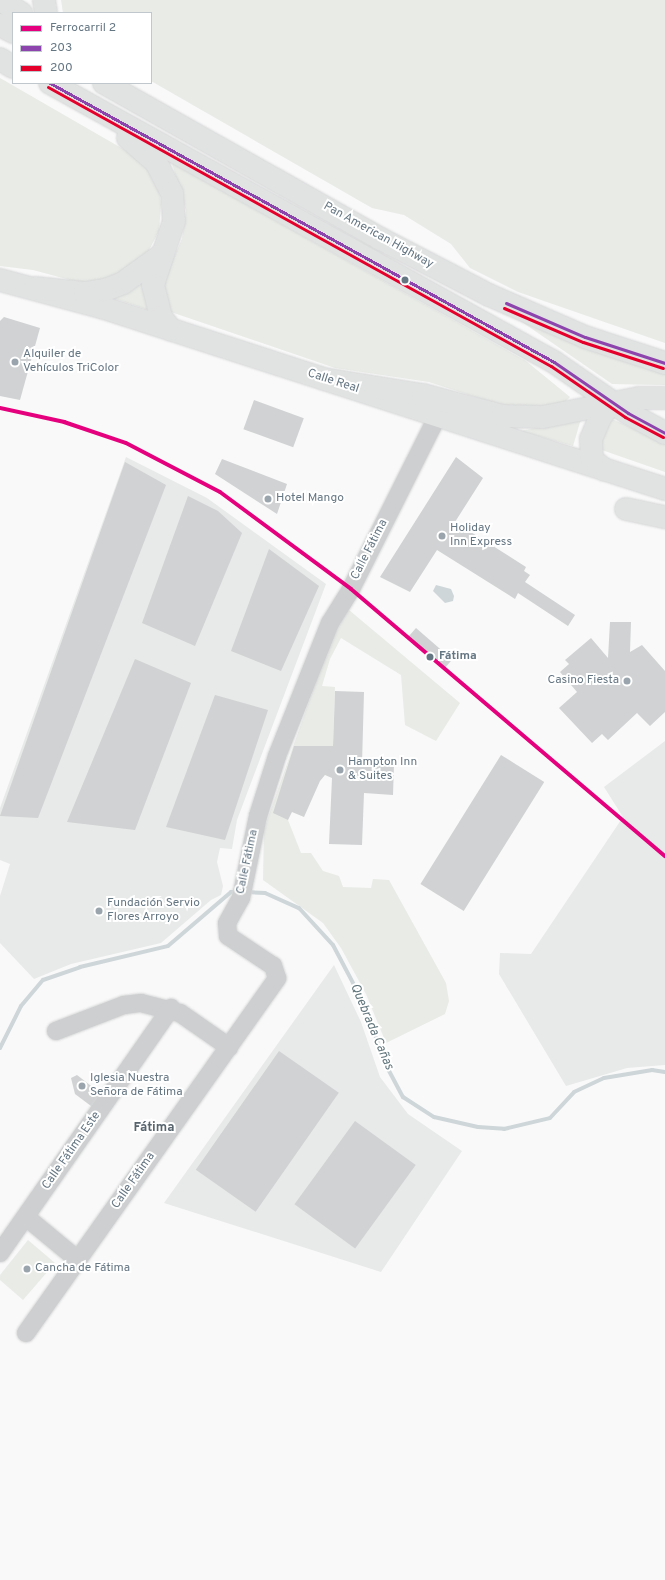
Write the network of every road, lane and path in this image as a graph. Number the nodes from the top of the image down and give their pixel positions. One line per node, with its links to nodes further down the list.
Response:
1 (0, 0): 3 (main road)
2 (44, 0): 4 (main road)
3 (19, 12)
4 (46, 12)
5 (0, 25): 6 (main road)
6 (12, 31)
7 (0, 55): 9 (main road)
8 (0, 59): 10 (main road)
9 (12, 61)
10 (12, 66)
11 (40, 84): 16 (main road)
12 (52, 84): 23 (main road)
13 (106, 84): 15 (main road, Pan American Highway)
14 (133, 84): 15 (main road)
15 (296, 190): 20 (main road, Pan American Highway)
16 (163, 254): 18 (main road); 19 (main road)
17 (0, 280): 18 (main road, Calle Real)
18 (35, 288): 19 (main road, Calle Real)
19 (171, 330): 21 (main road, Calle Real)
20 (665, 363)
21 (324, 379): 23 (main road); 24 (main road, Calle Real)
22 (665, 398): 23 (main road)
23 (612, 403): 25 (main road); 26 (main road)
24 (437, 417): 26 (main road, Calle Real); 32 (street, Calle Fátima)
25 (665, 433)
26 (605, 470): 27 (main road, Calle Real)
27 (665, 489)
28 (626, 509): 29 (main road)
29 (665, 517)
30 (171, 1008): 31 (street); 32 (street); 33 (street, Calle Fátima Este)
31 (56, 1030)
32 (229, 1047): 35 (street, Calle Fátima)
33 (26, 1217): 34 (street, Calle Fátima Este); 35 (street)
34 (0, 1253)
35 (78, 1260): 36 (street, Calle Fátima)
36 (26, 1333)

